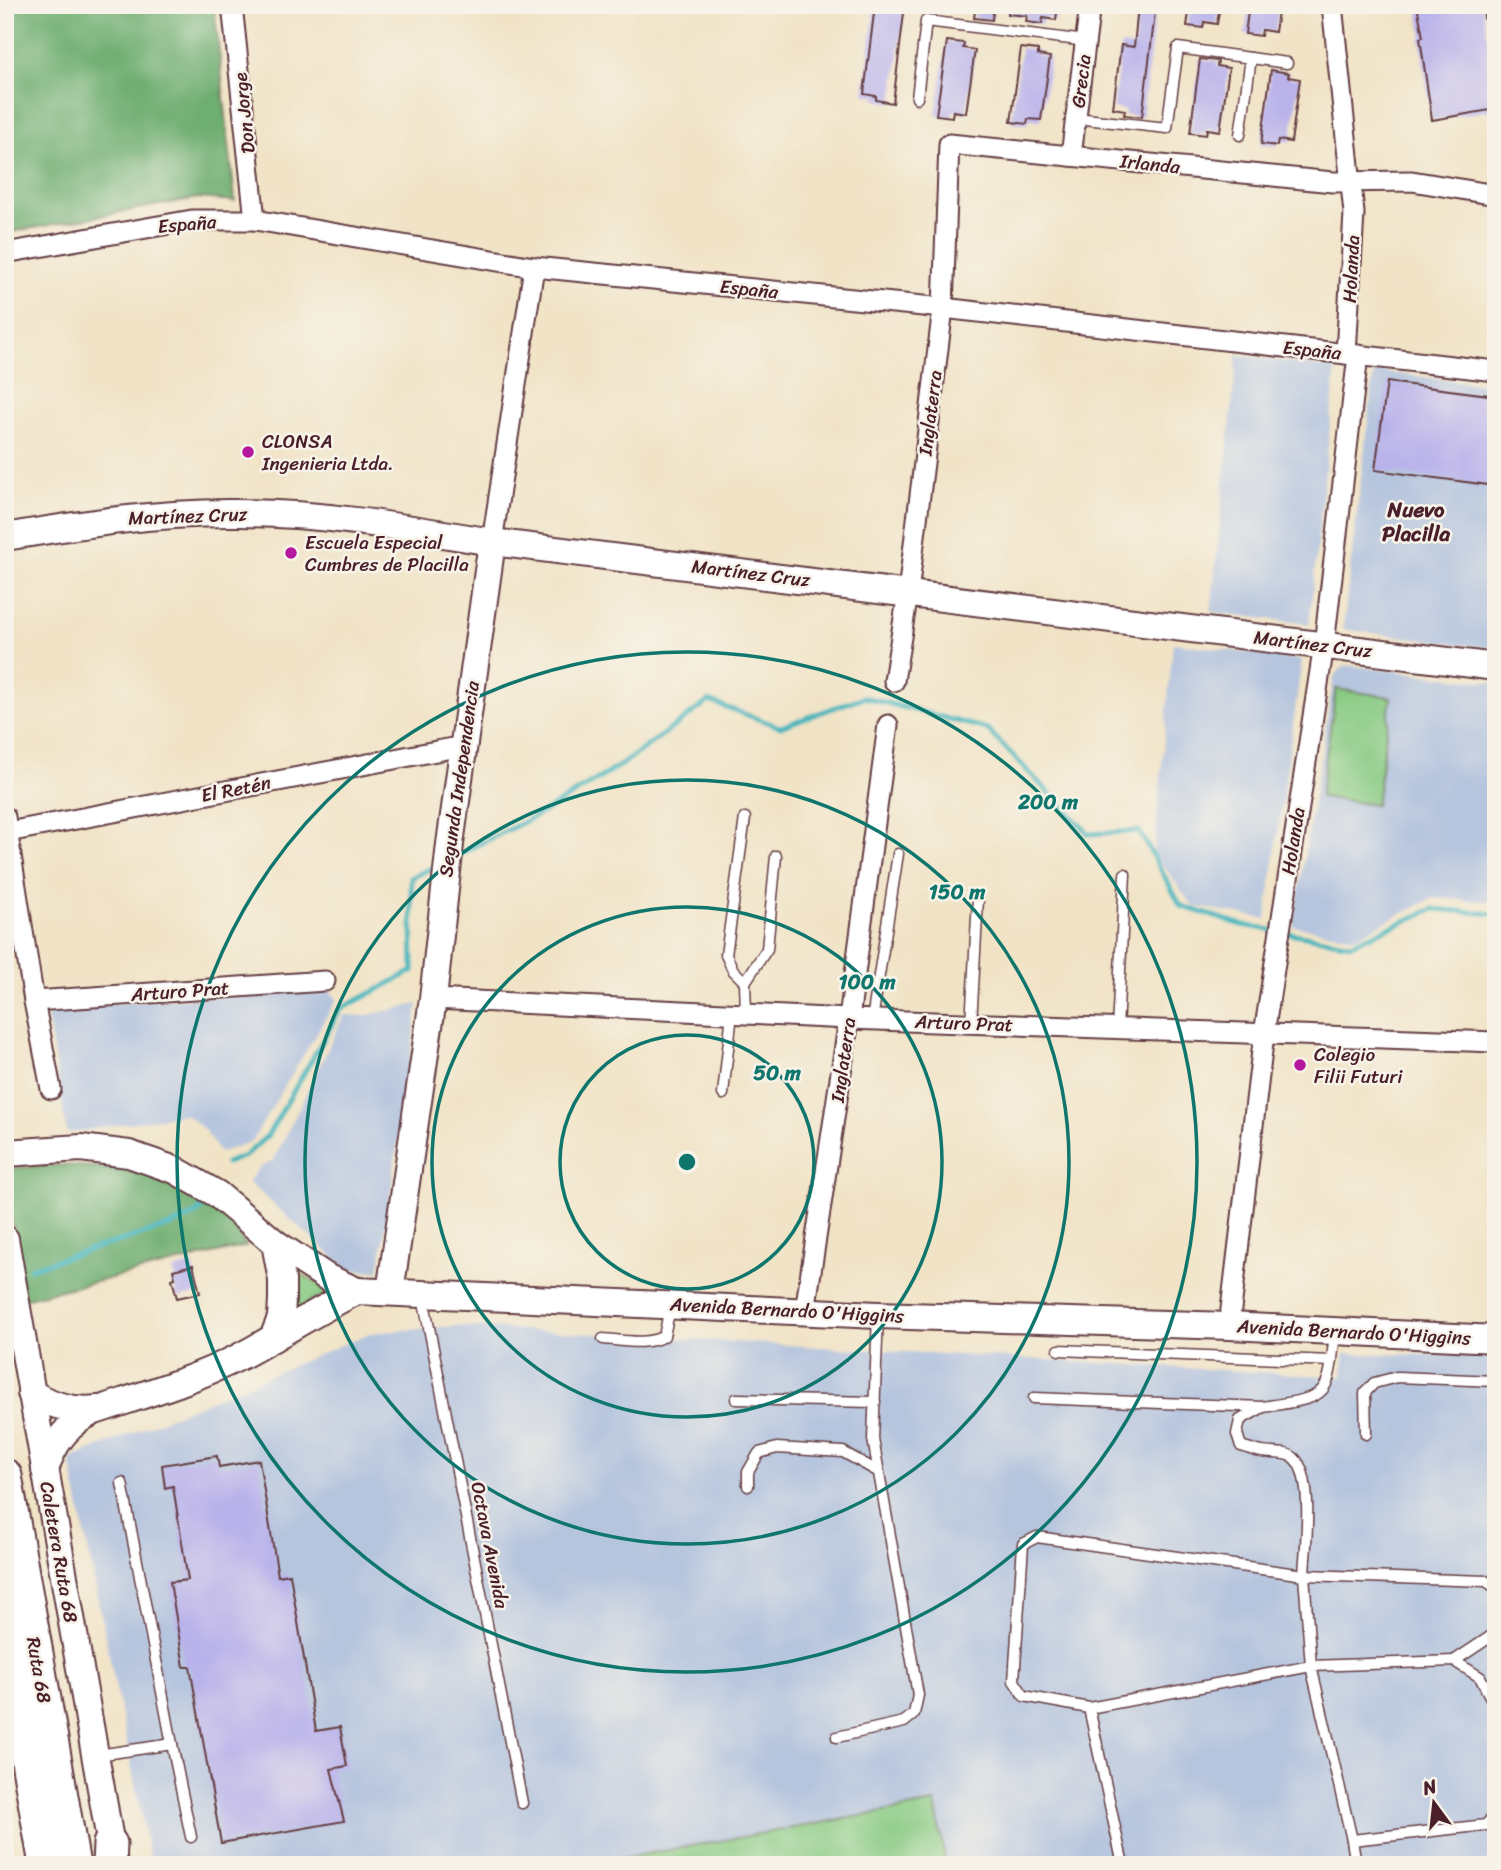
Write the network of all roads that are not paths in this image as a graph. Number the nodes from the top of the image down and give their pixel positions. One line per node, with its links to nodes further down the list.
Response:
1 (232, 5): 14 (street, Don Jorge)
2 (1090, 5): 4 (street, Grecia)
3 (1332, 5): 12 (street, Holanda)
4 (1086, 41): 7 (lane); 8 (street, Grecia)
5 (1251, 58): 6 (lane); 8 (lane); 9 (lane)
6 (1287, 63)
7 (917, 98)
8 (1076, 118): 11 (street, Grecia)
9 (1240, 135)
10 (949, 144): 11 (street, Irlanda); 17 (street, Inglaterra)
11 (1071, 156): 12 (street, Irlanda)
12 (1352, 183): 13 (street, Irlanda); 18 (street, Holanda)
13 (1496, 195)
14 (256, 220): 15 (street, España); 16 (street, España)
15 (5, 253)
16 (534, 267): 17 (street, España); 21 (street, Segunda Independencia)
17 (943, 308): 18 (street, España); 22 (street, Inglaterra)
18 (1352, 355): 19 (street, España); 23 (street, Holanda)
19 (1496, 371)
20 (5, 537): 21 (street, Martínez Cruz)
21 (492, 542): 22 (street, Martínez Cruz); 27 (street, Segunda Independencia)
22 (908, 593): 23 (street, Martínez Cruz); 25 (street, Inglaterra)
23 (1324, 645): 24 (street, Martínez Cruz); 43 (street, Holanda)
24 (1496, 667)
25 (894, 681)
26 (888, 724): 39 (street, Inglaterra)
27 (463, 746): 29 (street, El Retén); 36 (street, Segunda Independencia)
28 (745, 818): 35 (lane)
29 (6, 825): 37 (street)
30 (898, 854): 40 (lane)
31 (776, 856): 35 (lane)
32 (1125, 874): 42 (lane)
33 (978, 899): 41 (lane)
34 (325, 981): 37 (street, Arturo Prat)
35 (745, 982): 38 (lane)
36 (433, 999): 38 (street, Arturo Prat); 51 (street, Segunda Independencia)
37 (34, 1001): 45 (street)
38 (738, 1014): 39 (street, Arturo Prat); 46 (lane)
39 (849, 1019): 40 (street, Arturo Prat); 54 (street, Inglaterra)
40 (873, 1020): 41 (street, Arturo Prat)
41 (971, 1024): 42 (street, Arturo Prat)
42 (1117, 1029): 43 (street, Arturo Prat)
43 (1264, 1034): 44 (street, Arturo Prat); 56 (street, Holanda)
44 (1496, 1042)
45 (51, 1089)
46 (723, 1094)
47 (6, 1153): 49 (street)
48 (5, 1239): 64 (street, Caletera Ruta 68)
49 (275, 1243): 50 (street); 58 (street)
50 (357, 1291): 51 (street, Avenida Bernardo O'Higgins); 58 (street, Avenida Bernardo O'Higgins)
51 (390, 1292): 52 (street, Avenida Bernardo O'Higgins)
52 (422, 1294): 53 (street, Avenida Bernardo O'Higgins); 87 (lane, Octava Avenida)
53 (671, 1305): 54 (street, Avenida Bernardo O'Higgins); 59 (lane)
54 (805, 1311): 55 (street, Avenida Bernardo O'Higgins)
55 (878, 1315): 56 (street, Avenida Bernardo O'Higgins); 67 (lane)
56 (1229, 1326): 57 (street, Avenida Bernardo O'Higgins)
57 (1335, 1332): 60 (street, Avenida Bernardo O'Higgins); 62 (lane)
58 (273, 1338): 68 (street, Avenida Bernardo O'Higgins)
59 (603, 1339)
60 (1496, 1339)
61 (1059, 1350): 62 (lane)
62 (1332, 1361): 69 (lane)
63 (1496, 1381): 70 (lane)
64 (31, 1393): 68 (street, Avenida Bernardo O'Higgins); 71 (street, Caletera Ruta 68)
65 (1034, 1398): 69 (lane)
66 (736, 1399): 67 (lane)
67 (875, 1402): 72 (lane)
68 (106, 1407): 71 (street, Avenida Bernardo O'Higgins)
69 (1263, 1407): 76 (lane)
70 (1366, 1434)
71 (45, 1470): 86 (street, Caletera Ruta 68)
72 (878, 1472): 75 (lane); 84 (lane)
73 (5, 1476): 93 (highway, Ruta 68)
74 (122, 1483): 85 (lane)
75 (748, 1486)
76 (1304, 1575): 77 (lane); 81 (lane); 82 (lane)
77 (1496, 1588)
78 (5, 1627): 92 (highway, Ruta 68)
79 (1496, 1633): 80 (lane)
80 (1454, 1661): 81 (lane); 83 (lane)
81 (1311, 1666): 82 (lane); 90 (lane)
82 (1089, 1708): 94 (lane)
83 (1496, 1720)
84 (837, 1737)
85 (172, 1744): 86 (lane); 89 (lane)
86 (94, 1756): 91 (street, Caletera Ruta 68)
87 (522, 1803)
88 (1496, 1813): 90 (lane)
89 (191, 1837)
90 (1352, 1840): 95 (lane)
91 (111, 1858)
92 (46, 1865)
93 (73, 1865)
94 (1123, 1865)
95 (1356, 1865)

